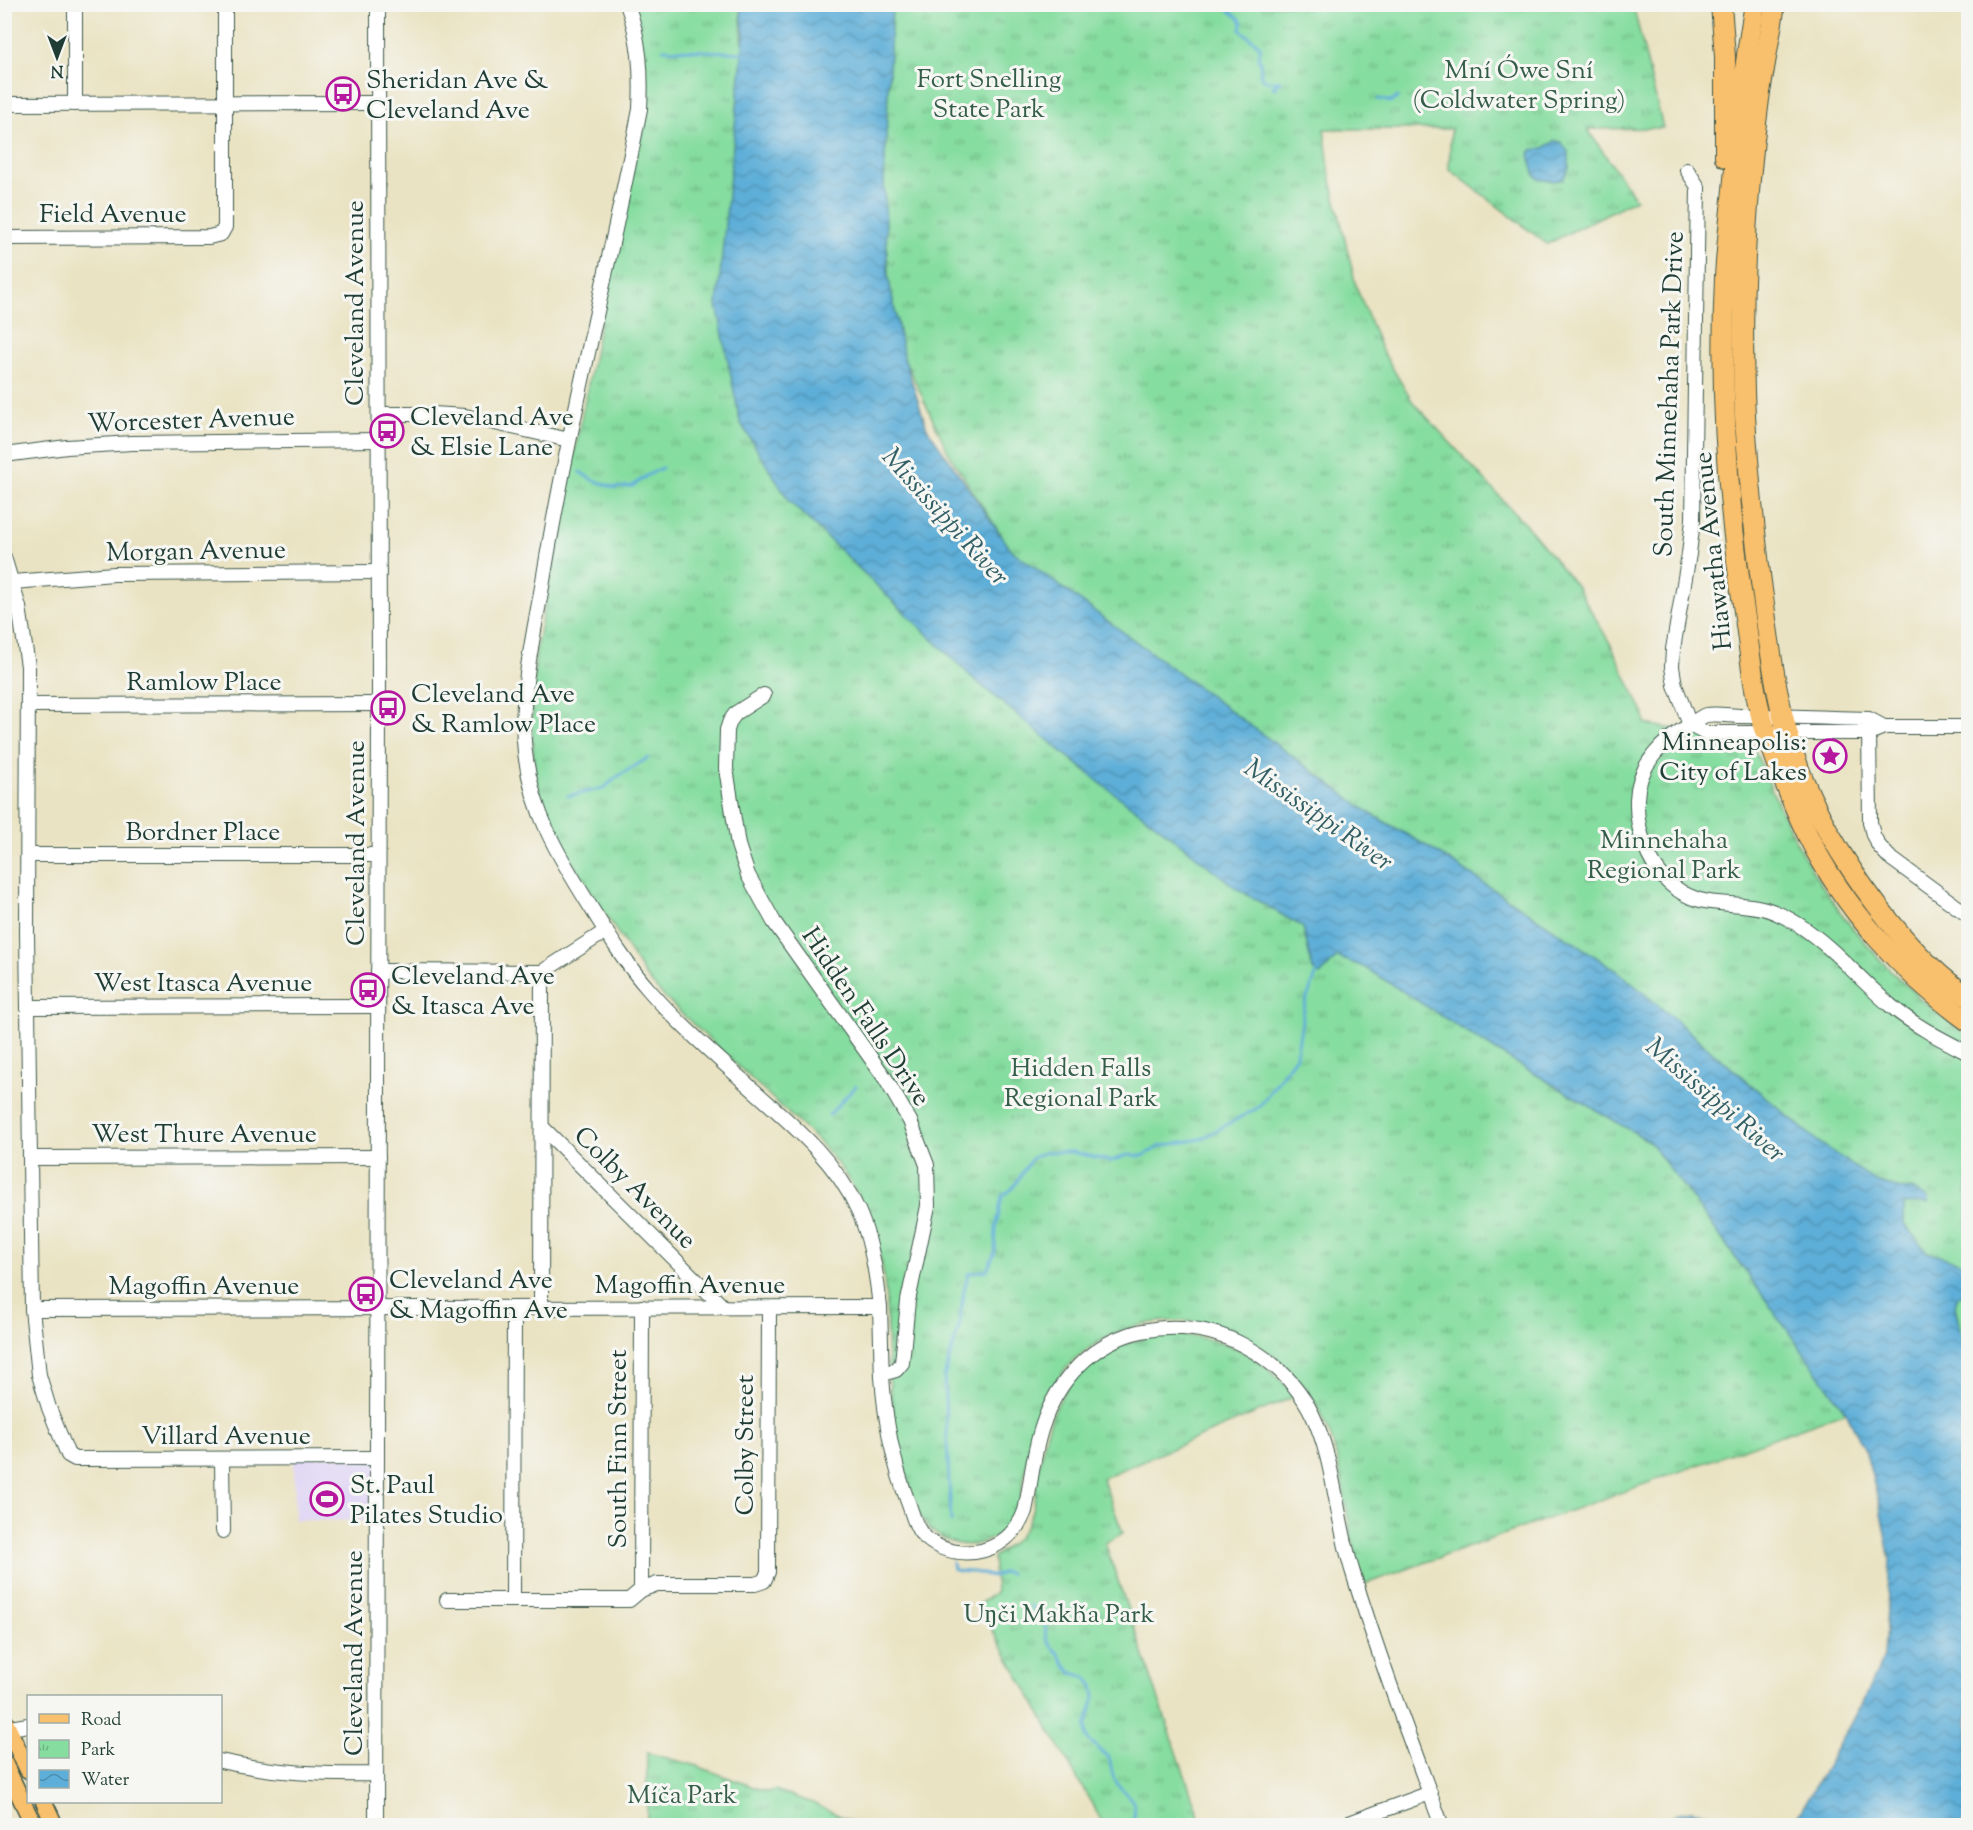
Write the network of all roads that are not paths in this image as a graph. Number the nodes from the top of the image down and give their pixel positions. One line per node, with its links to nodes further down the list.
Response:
1 (75, 4): 10 (street)
2 (225, 4): 11 (street)
3 (378, 4): 8 (street, Cleveland Avenue)
4 (627, 4): 17 (street)
5 (1721, 4): 14 (highway)
6 (1755, 4): 14 (highway, Hiawatha Avenue)
7 (1775, 4): 27 (highway, Hiawatha Avenue)
8 (378, 103): 11 (street); 15 (street, Cleveland Avenue)
9 (4, 104): 10 (street)
10 (75, 104): 11 (street)
11 (225, 104): 13 (street, Field Avenue)
12 (1687, 170): 26 (street, South Minnehaha Park Drive)
13 (4, 238)
14 (1725, 277): 25 (highway, Hiawatha Avenue)
15 (379, 414): 16 (street, Cleveland Avenue); 17 (street)
16 (379, 440): 18 (street, Worcester Avenue); 20 (street, Cleveland Avenue)
17 (569, 440): 33 (street)
18 (4, 455)
19 (4, 557): 21 (street)
20 (379, 573): 21 (street, Morgan Avenue); 23 (street, Cleveland Avenue)
21 (13, 582): 24 (street)
22 (764, 695): 52 (street, Hidden Falls Drive)
23 (379, 704): 24 (street, Ramlow Place); 31 (street, Cleveland Avenue)
24 (28, 705): 30 (street)
25 (1763, 724): 26 (street); 27 (street); 39 (highway, Hiawatha Avenue)
26 (1690, 725): 40 (street)
27 (1786, 725): 28 (street); 36 (highway, Hiawatha Avenue)
28 (1869, 726): 29 (street); 32 (street)
29 (1968, 727)
30 (28, 855): 31 (street, Bordner Place); 38 (street)
31 (378, 855): 34 (street, Cleveland Avenue)
32 (1968, 915)
33 (606, 931): 35 (street); 46 (street)
34 (378, 971): 35 (street); 37 (street, Cleveland Avenue)
35 (542, 972): 41 (street)
36 (1968, 996)
37 (378, 1005): 38 (street, West Itasca Avenue); 42 (street, Cleveland Avenue)
38 (28, 1007): 43 (street)
39 (1968, 1021)
40 (1968, 1053)
41 (542, 1127): 45 (street, Colby Avenue); 48 (street)
42 (378, 1156): 43 (street, West Thure Avenue); 51 (street, Cleveland Avenue)
43 (31, 1158): 50 (street)
44 (642, 1307): 45 (street, Magoffin Avenue); 48 (street, Magoffin Avenue); 56 (street, South Finn Street)
45 (723, 1307): 49 (street, Magoffin Avenue)
46 (880, 1307): 49 (street, Magoffin Avenue); 52 (street)
47 (514, 1308): 48 (street, Magoffin Avenue); 51 (street, Magoffin Avenue); 58 (street)
48 (541, 1308)
49 (769, 1308): 56 (street, Colby Street)
50 (32, 1309): 51 (street, Magoffin Avenue); 54 (street, Villard Avenue)
51 (378, 1309): 53 (street, Cleveland Avenue)
52 (882, 1374): 65 (street)
53 (377, 1458): 54 (street, Villard Avenue); 64 (street, Cleveland Avenue)
54 (222, 1460): 55 (street)
55 (224, 1532)
56 (641, 1590): 58 (street)
57 (447, 1599): 58 (street)
58 (513, 1599)
59 (27, 1725): 60 (street)
60 (6, 1726): 63 (main road)
61 (222, 1761): 64 (street)
62 (4, 1763): 67 (main road)
63 (27, 1768)
64 (376, 1774): 69 (street, Cleveland Avenue)
65 (1430, 1793): 70 (street); 71 (street)
66 (44, 1803): 68 (main road)
67 (34, 1826)
68 (56, 1826)
69 (376, 1826)
70 (1341, 1826)
71 (1442, 1826)

